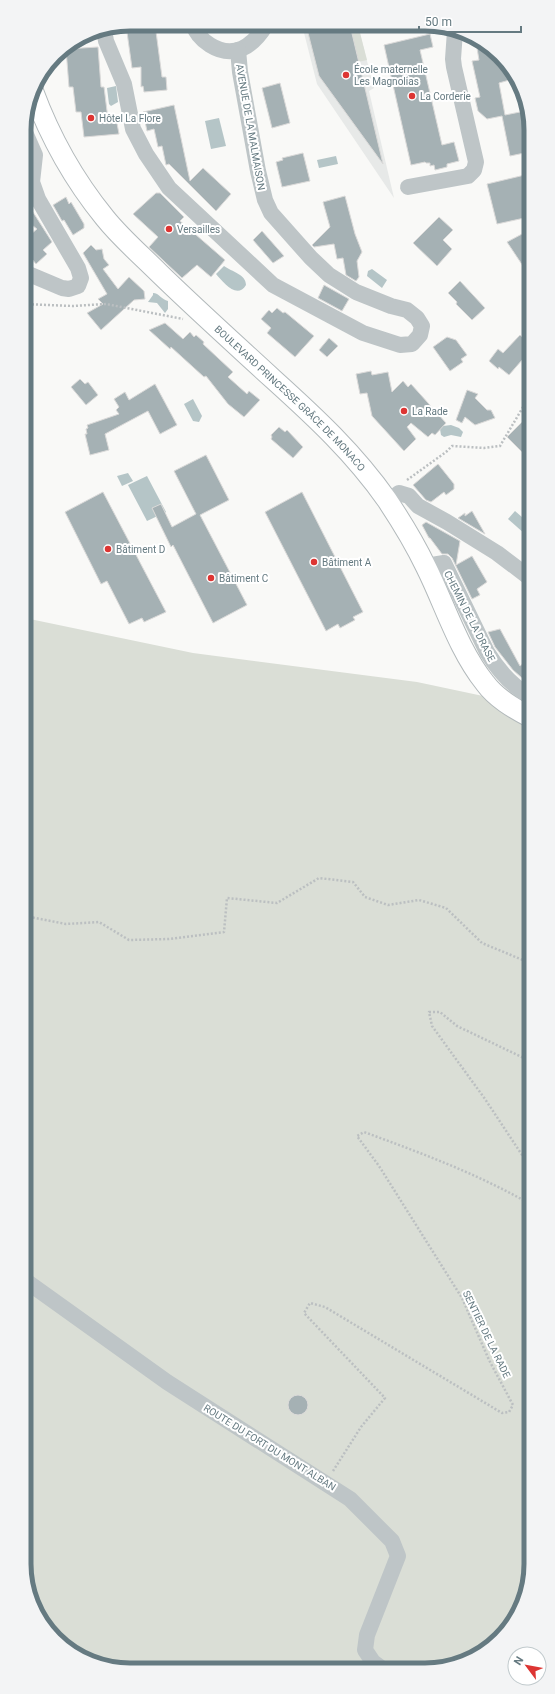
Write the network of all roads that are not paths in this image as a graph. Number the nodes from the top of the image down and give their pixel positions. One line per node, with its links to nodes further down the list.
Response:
1 (195, 31): 5 (street)
2 (262, 31): 5 (street)
3 (105, 34): 5 (street, AVENUE DE LA MALMAISON)
4 (455, 35): 8 (street)
5 (238, 50)
6 (36, 98): 10 (main road, BOULEVARD PRINCESSE GRÂCE DE MONACO)
7 (31, 146): 9 (street)
8 (408, 187)
9 (31, 275)
10 (394, 498): 11 (main road, BOULEVARD PRINCESSE GRÂCE DE MONACO); 12 (street)
11 (426, 566): 13 (street, CHEMIN DE LA DRASE); 14 (main road, BOULEVARD PRINCESSE GRÂCE DE MONACO)
12 (524, 573)
13 (524, 692)
14 (524, 714)
15 (31, 1285): 16 (street, ROUTE DU FORT DU MONT ALBAN)
16 (374, 1663)

